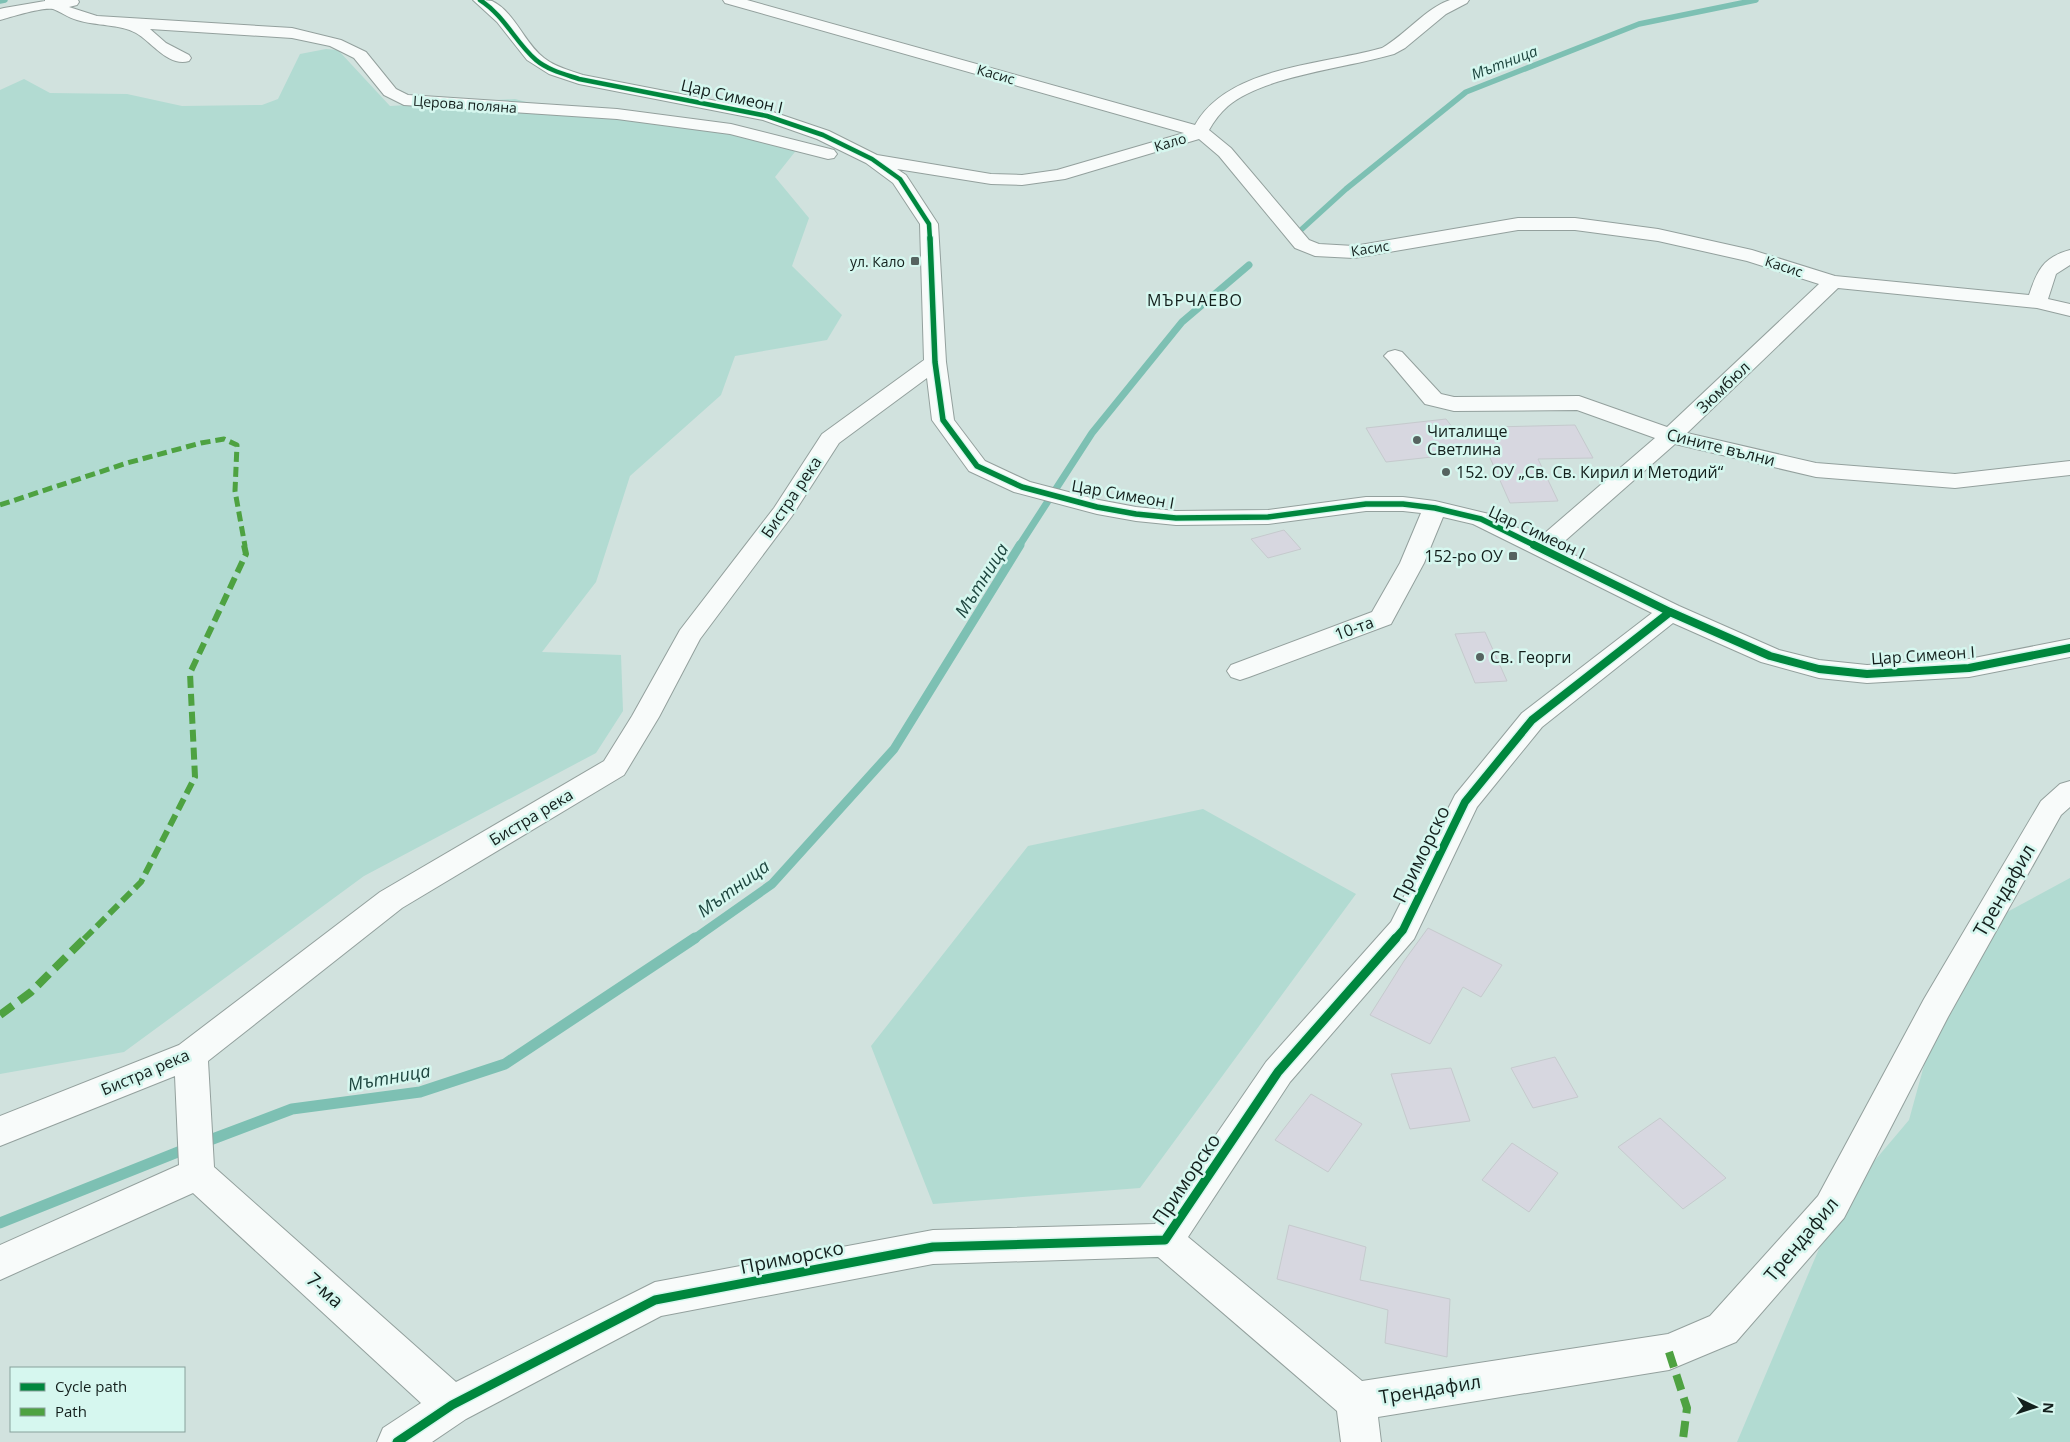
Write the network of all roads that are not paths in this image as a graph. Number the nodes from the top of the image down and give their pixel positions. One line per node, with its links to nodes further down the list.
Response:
1 (83, 0): 5 (street)
2 (480, 0): 10 (street, Цар Симеон I)
3 (730, 0): 9 (street, Касис)
4 (1462, 0): 9 (street, Кало)
5 (54, 2): 6 (street); 7 (street, Церова поляна)
6 (0, 15)
7 (124, 24): 8 (street); 10 (street, Церова поляна)
8 (184, 58)
9 (1200, 132): 10 (street, Кало); 12 (street, Касис)
10 (872, 159): 16 (street, Цар Симеон I)
11 (2070, 256): 13 (street)
12 (1833, 282): 13 (street, Касис); 17 (street, Зюмбюл)
13 (2037, 302): 14 (street, Касис)
14 (2070, 310)
15 (1396, 356): 17 (street, Сините вълни)
16 (935, 362): 19 (street, Цар Симеон I); 25 (street, Бистра река)
17 (1671, 436): 18 (street, Сините вълни); 20 (street, Зюмбюл)
18 (2070, 468)
19 (1435, 508): 20 (street, Цар Симеон I); 23 (street, 10-та)
20 (1542, 548): 21 (street, Цар Симеон I)
21 (1670, 612): 22 (street, Цар Симеон I); 28 (street, Приморско)
22 (2070, 648)
23 (1240, 671)
24 (2070, 791): 30 (street, Трендафил)
25 (190, 1055): 26 (street, Бистра река); 27 (street)
26 (0, 1131)
27 (197, 1174): 29 (street); 31 (street, 7-ма)
28 (1165, 1240): 30 (street, Трендафил); 31 (street, Приморско)
29 (0, 1263)
30 (1356, 1401): 33 (street, Трендафил)
31 (452, 1405): 32 (street, Приморско)
32 (397, 1442)
33 (1360, 1442)

